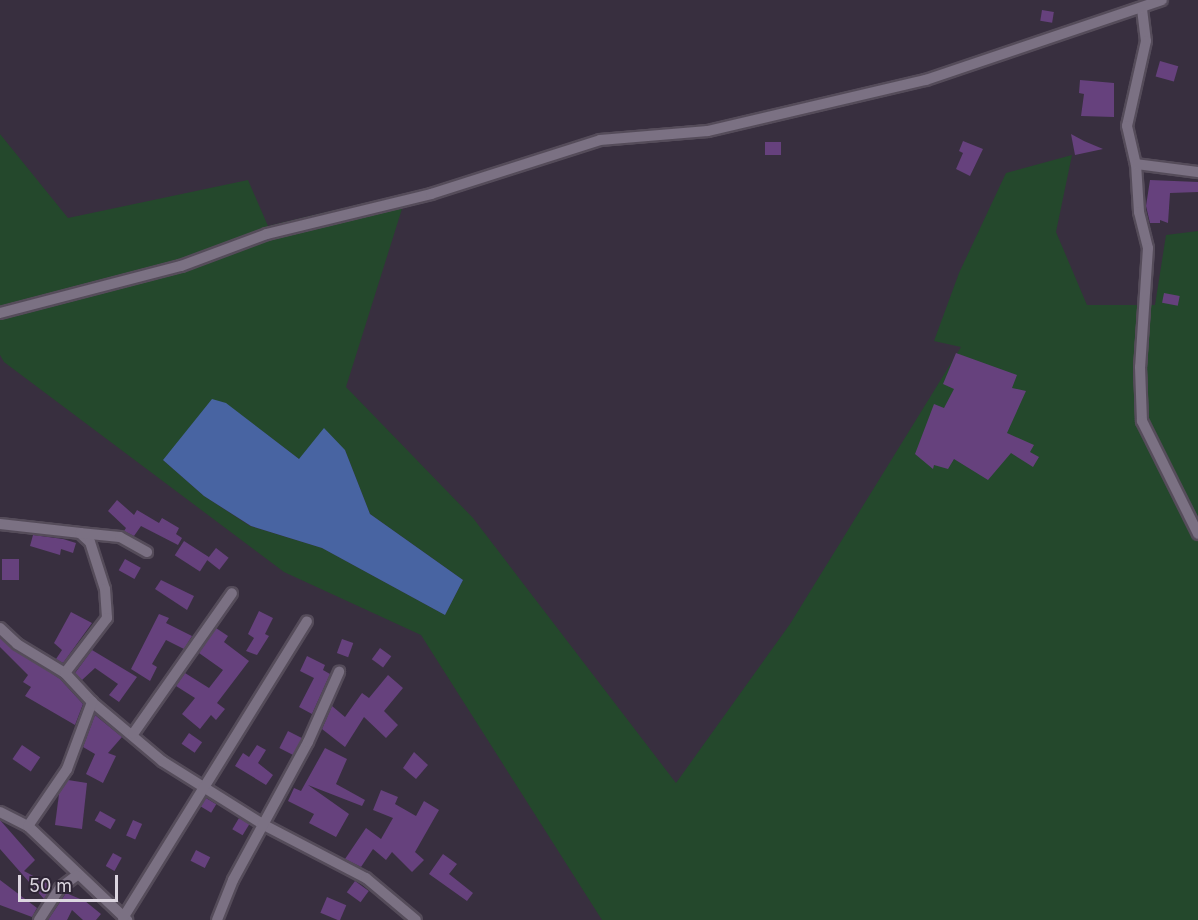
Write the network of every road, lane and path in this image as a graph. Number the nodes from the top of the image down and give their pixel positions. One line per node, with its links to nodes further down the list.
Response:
1 (1162, 0): 2 (street)
2 (1142, 9): 3 (street); 5 (street)
3 (1136, 164): 4 (street); 8 (street)
4 (1198, 172)
5 (0, 313)
6 (0, 524): 7 (street)
7 (80, 533): 9 (street); 14 (street)
8 (1198, 534)
9 (147, 552)
10 (232, 593): 16 (street)
11 (307, 621): 17 (street)
12 (0, 628): 14 (street)
13 (339, 672): 19 (street)
14 (65, 674): 15 (street)
15 (92, 702): 16 (street); 20 (street)
16 (133, 734): 17 (street)
17 (204, 785): 19 (street); 22 (street)
18 (0, 812): 20 (street)
19 (264, 825): 24 (street); 25 (street)
20 (28, 826): 21 (street)
21 (77, 875): 22 (street); 23 (street)
22 (125, 919)
23 (39, 920)
24 (217, 920)
25 (416, 920)

